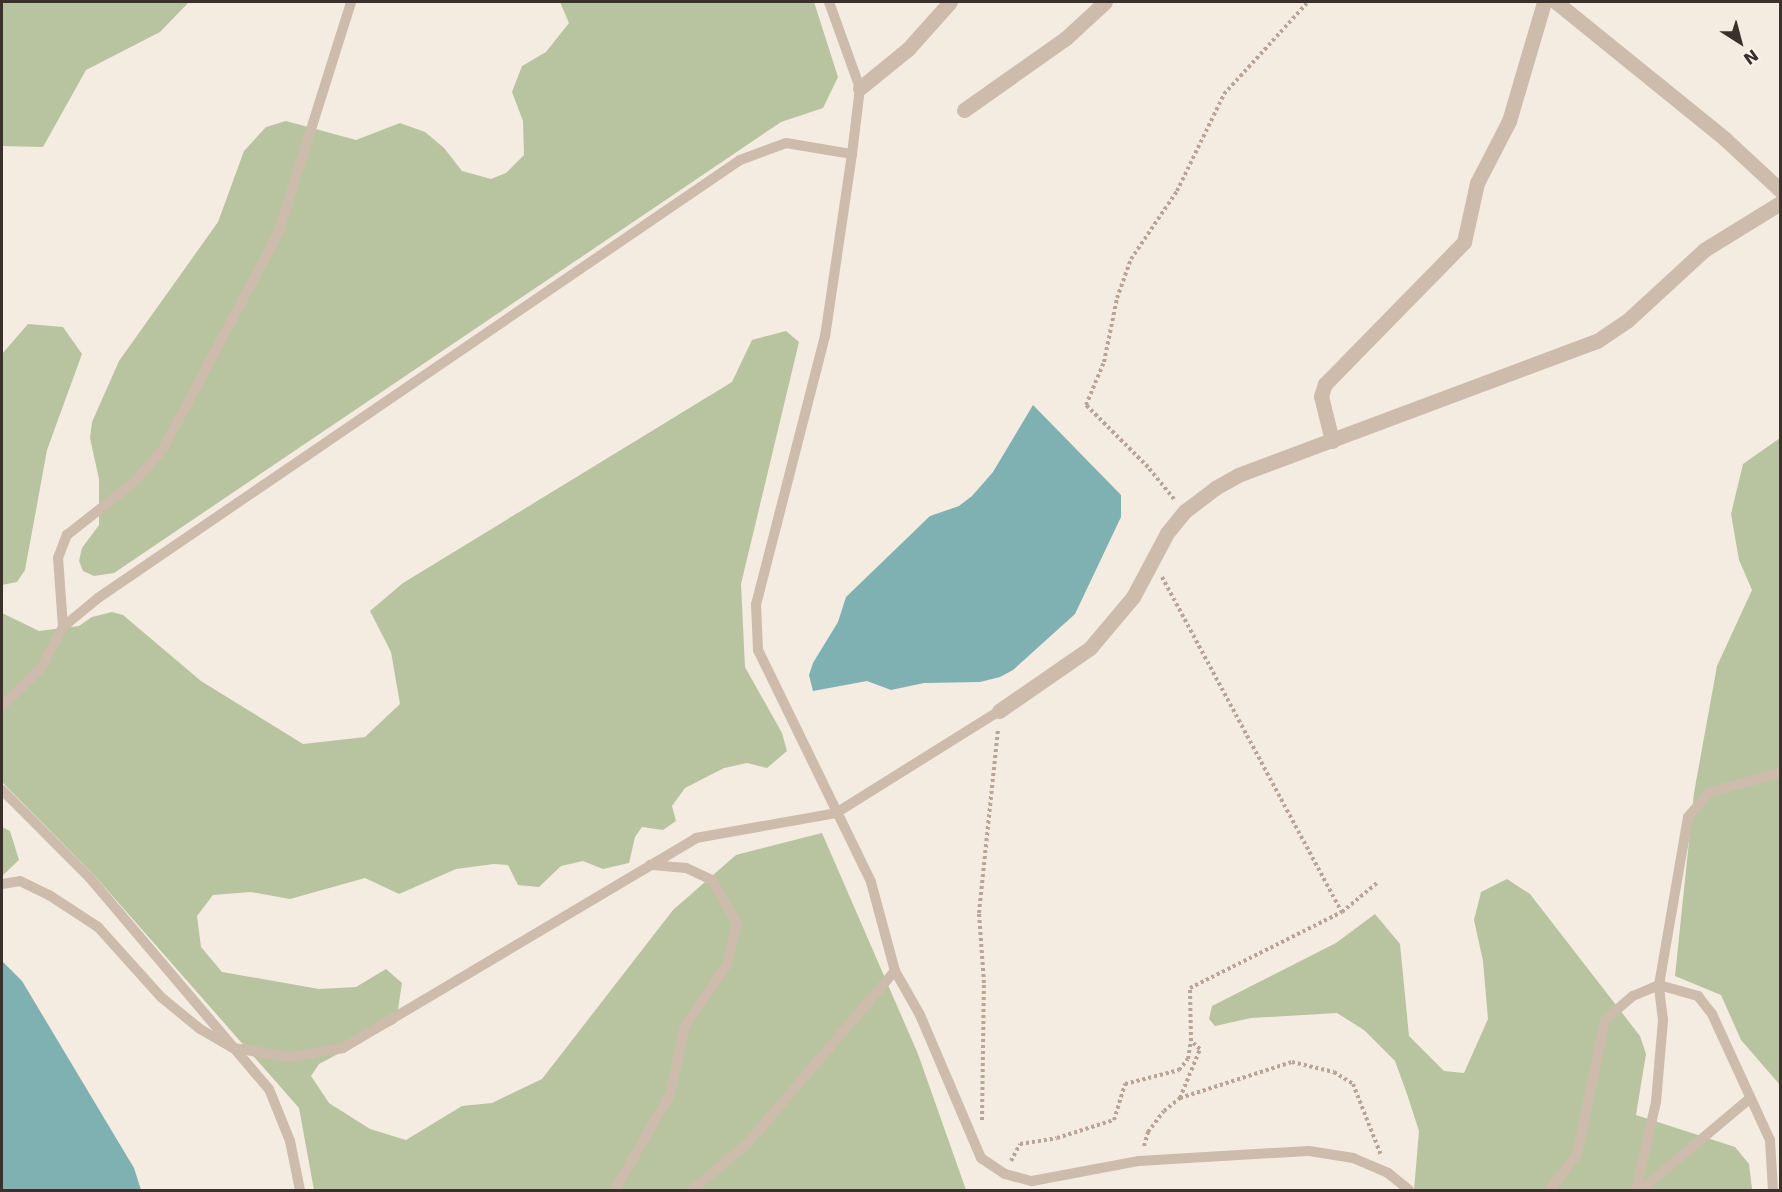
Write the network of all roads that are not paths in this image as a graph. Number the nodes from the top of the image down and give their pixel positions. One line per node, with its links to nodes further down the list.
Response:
1 (351, 2): 13 (lane)
2 (829, 2): 7 (lane)
3 (950, 2): 7 (street)
4 (1105, 2): 8 (street)
5 (1544, 2): 12 (street)
6 (1556, 2): 10 (street)
7 (860, 88): 9 (lane)
8 (964, 110)
9 (852, 154): 13 (lane); 18 (lane)
10 (1780, 190)
11 (1780, 203): 12 (street)
12 (1332, 441): 15 (street)
13 (63, 627): 14 (lane)
14 (2, 706)
15 (999, 711): 18 (lane)
16 (1780, 773): 22 (lane)
17 (2, 790): 23 (lane)
18 (836, 813): 19 (lane); 21 (lane)
19 (650, 865): 23 (lane); 28 (lane)
20 (2, 884): 23 (lane)
21 (894, 971): 29 (lane); 30 (lane)
22 (1659, 985): 24 (lane); 31 (lane); 32 (lane)
23 (233, 1048): 27 (lane)
24 (1748, 1100): 25 (lane); 33 (lane)
25 (1770, 1140): 26 (lane); 34 (lane)
26 (1780, 1145)
27 (300, 1191)
28 (615, 1191)
29 (692, 1191)
30 (1409, 1191)
31 (1549, 1191)
32 (1636, 1191)
33 (1641, 1191)
34 (1773, 1191)

